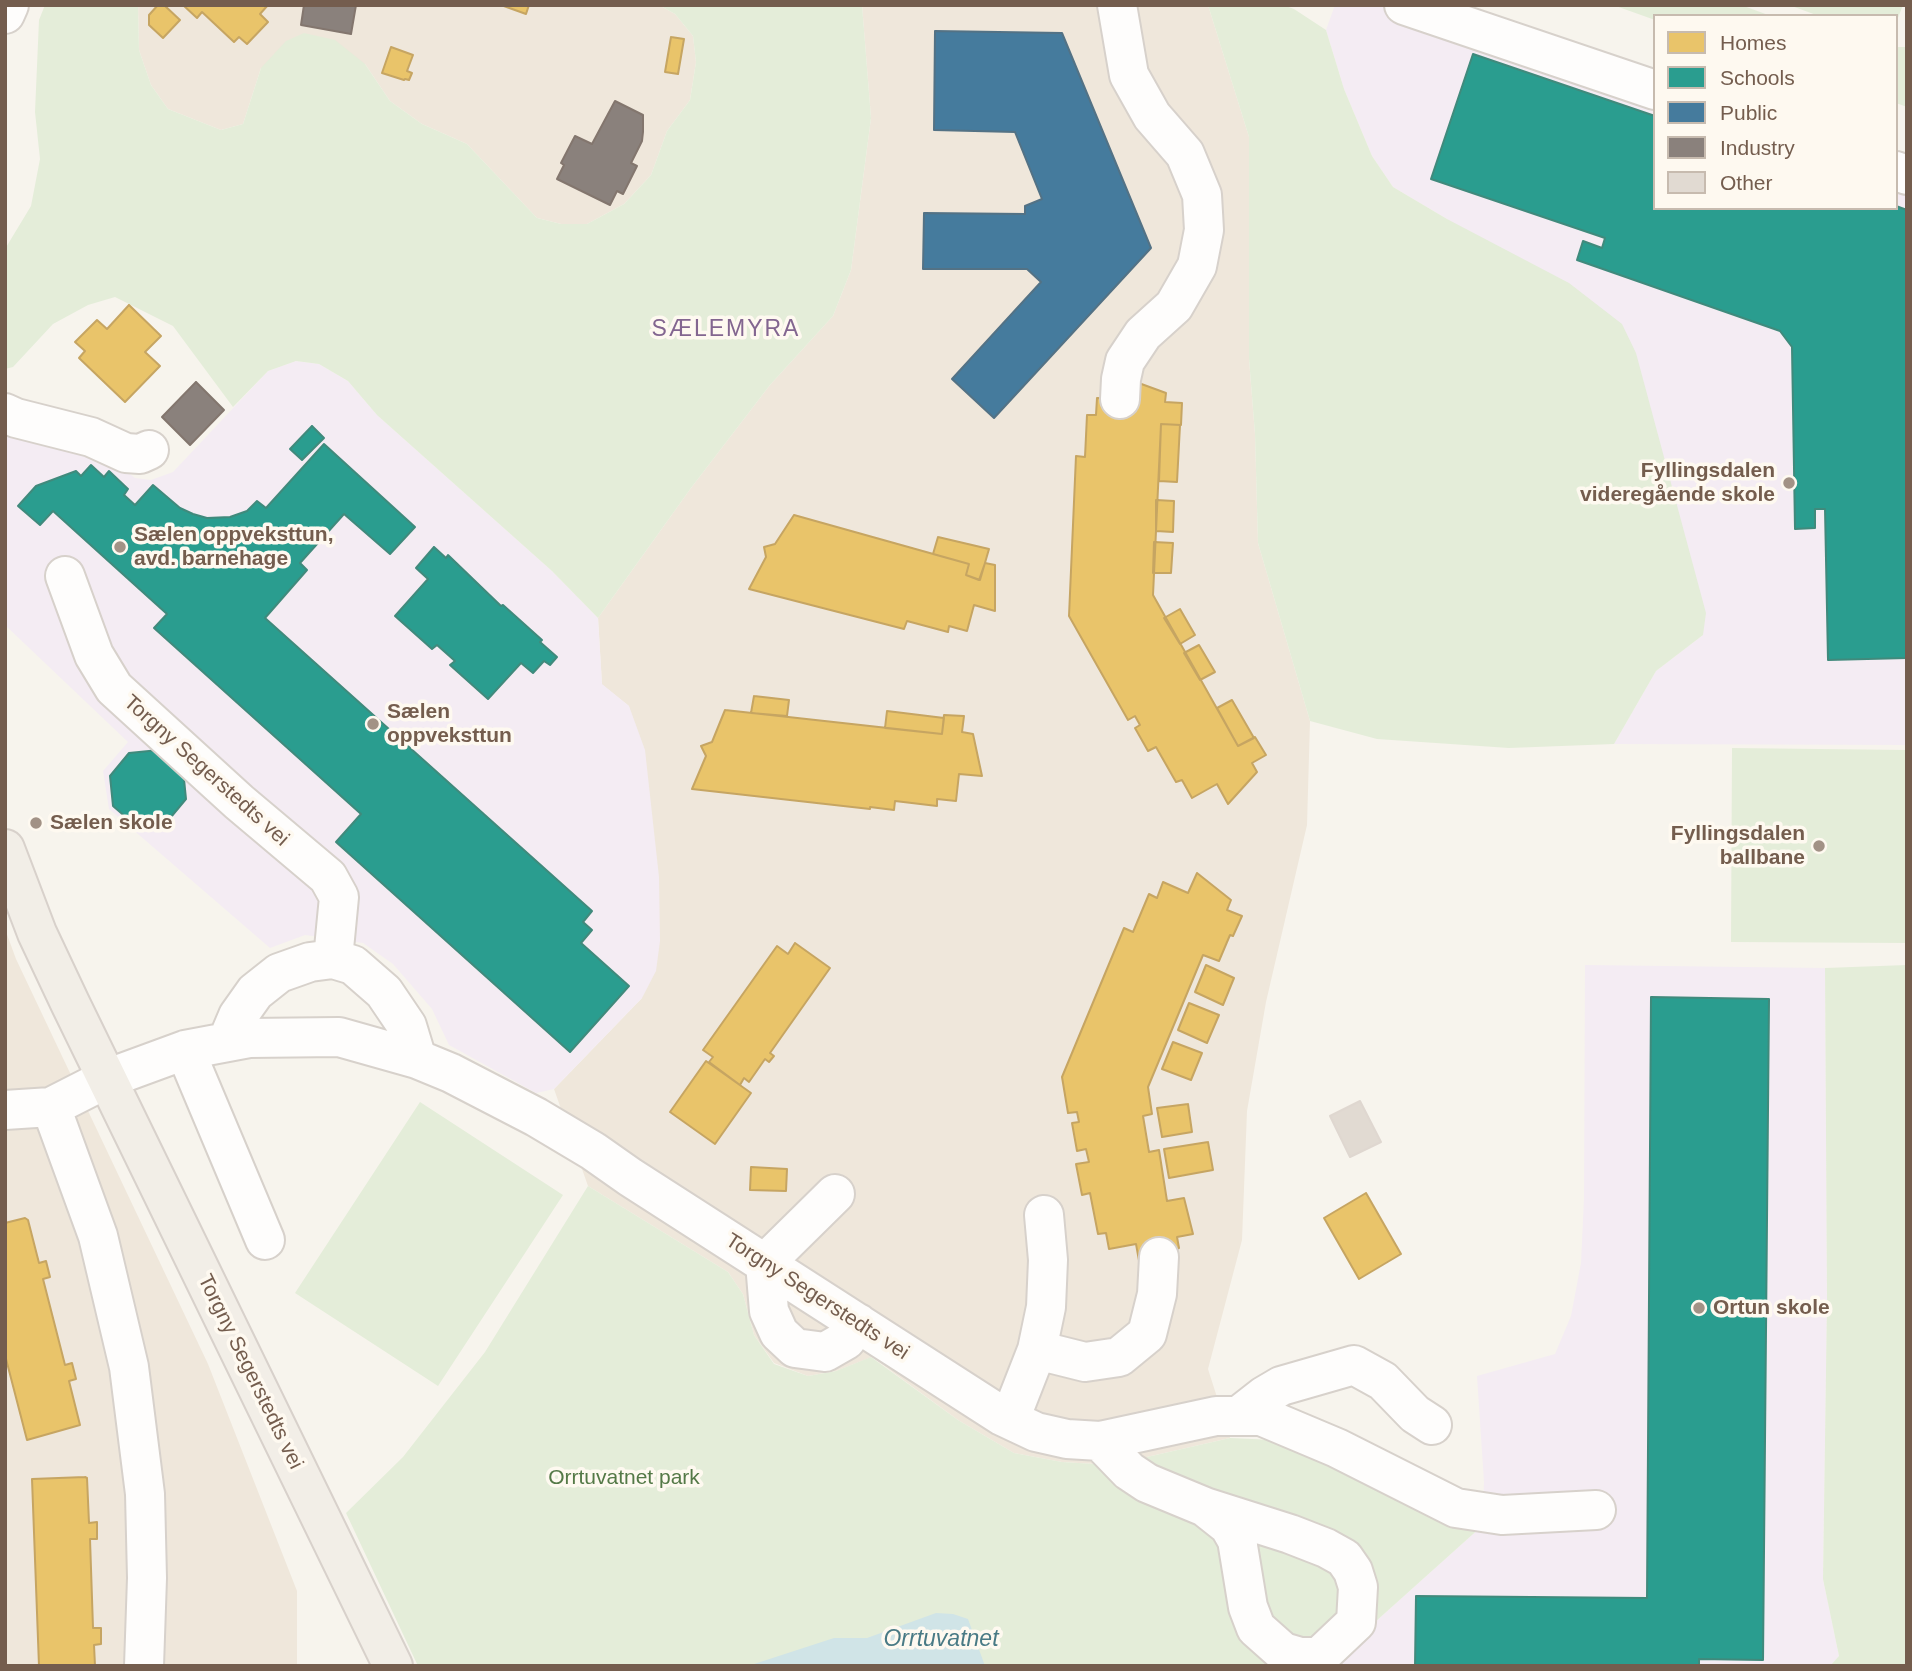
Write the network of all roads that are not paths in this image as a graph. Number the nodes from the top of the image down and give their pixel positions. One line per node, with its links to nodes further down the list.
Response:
1 (9, 5): 4 (street)
2 (1117, 5): 6 (street)
3 (1404, 5): 5 (street)
4 (5, 14)
5 (1653, 89)
6 (1120, 399)
7 (5, 412): 8 (street)
8 (149, 450)
9 (65, 576): 11 (street, Torgny Segerstedts vei)
10 (5, 849): 15 (main road, Torgny Segerstedts vei)
11 (333, 959): 12 (street); 14 (street)
12 (227, 1042): 13 (street, Torgny Segerstedts vei); 14 (street, Torgny Segerstedts vei)
13 (185, 1049): 15 (street, Torgny Segerstedts vei); 20 (street)
14 (417, 1059): 22 (street, Torgny Segerstedts vei)
15 (106, 1079): 16 (street); 32 (main road, Torgny Segerstedts vei)
16 (51, 1107): 17 (street); 31 (street)
17 (5, 1110)
18 (835, 1194): 22 (street)
19 (1044, 1215): 24 (street)
20 (265, 1240)
21 (1159, 1256): 24 (street)
22 (765, 1263): 23 (street, Torgny Segerstedts vei); 23 (street)
23 (858, 1323): 26 (street, Torgny Segerstedts vei)
24 (1037, 1350): 26 (street)
25 (1241, 1415): 27 (street); 28 (street, Torgny Segerstedts vei); 30 (street, Torgny Segerstedts vei)
26 (1010, 1419): 28 (street, Torgny Segerstedts vei)
27 (1432, 1425)
28 (1100, 1441): 29 (street)
29 (1205, 1507)
30 (1596, 1510)
31 (144, 1666)
32 (393, 1666)

